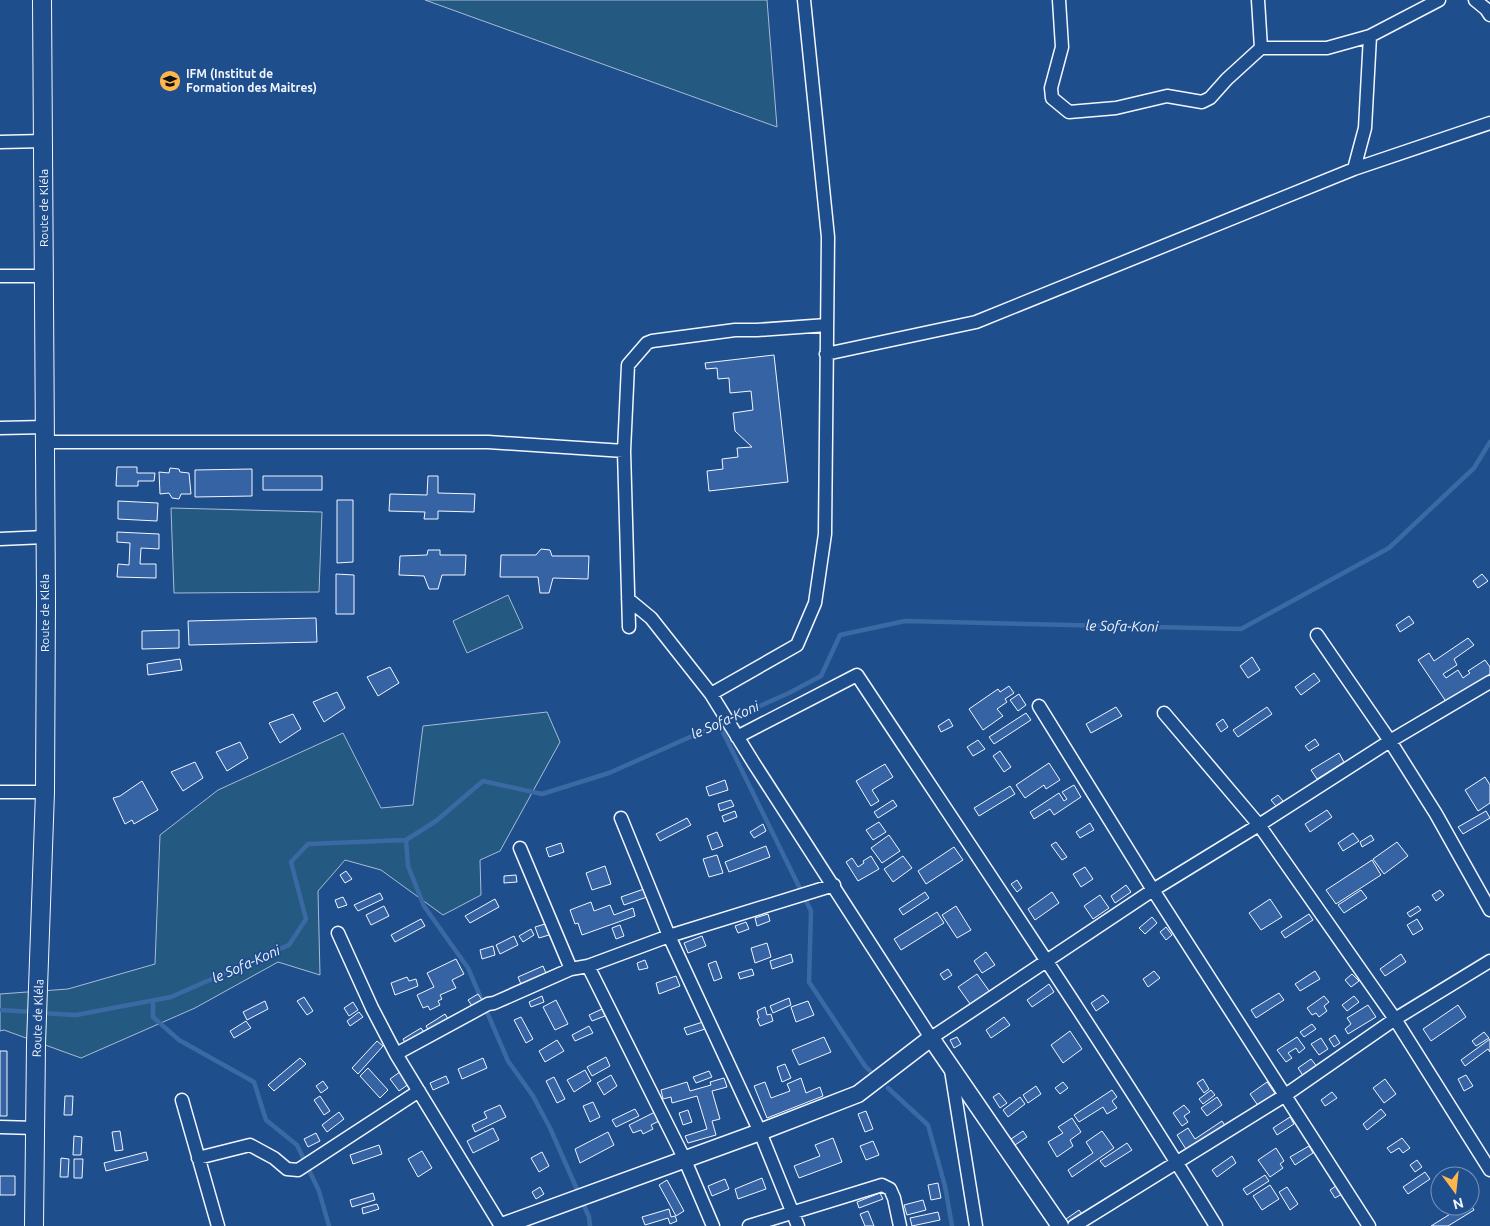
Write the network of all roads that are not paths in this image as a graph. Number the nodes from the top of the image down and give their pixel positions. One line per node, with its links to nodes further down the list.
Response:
1 (42, 0): 11 (main road, Route de Kléla)
2 (804, 0): 16 (street)
3 (1059, 0): 9 (street)
4 (1258, 0): 9 (street)
5 (1439, 0): 8 (street)
6 (1475, 0): 7 (street)
7 (1490, 15)
8 (1370, 36): 9 (street); 13 (street)
9 (1261, 48)
10 (1490, 124): 13 (street)
11 (44, 141): 12 (street); 15 (main road, Route de Kléla)
12 (0, 142)
13 (1354, 169): 17 (street)
14 (0, 276): 15 (street)
15 (44, 276): 19 (main road, Route de Kléla)
16 (827, 325): 17 (street); 20 (street)
17 (826, 354): 27 (street)
18 (0, 428): 19 (street)
19 (44, 434): 20 (street); 21 (main road, Route de Kléla)
20 (624, 451): 23 (street)
21 (45, 537): 22 (street); 33 (main road, Route de Kléla)
22 (0, 539)
23 (628, 599): 24 (street); 27 (street)
24 (629, 627)
25 (1317, 635): 31 (street)
26 (1490, 682): 31 (street)
27 (711, 694): 30 (street)
28 (1039, 706): 38 (street)
29 (1164, 713): 35 (street)
30 (737, 737): 37 (street); 42 (street)
31 (1390, 741): 35 (street); 39 (street)
32 (0, 792): 33 (street)
33 (45, 792): 54 (main road, Route de Kléla)
34 (622, 818): 41 (street)
35 (1260, 825): 38 (street); 46 (street)
36 (520, 848): 45 (street)
37 (834, 885): 41 (street); 47 (street)
38 (1153, 890): 42 (street); 51 (street)
39 (1490, 910)
40 (338, 933): 48 (street)
41 (670, 936): 44 (street); 55 (street)
42 (1046, 961): 47 (street); 58 (street)
43 (1490, 961): 46 (street)
44 (588, 966): 45 (street); 57 (street)
45 (571, 969): 48 (street)
46 (1395, 1019): 51 (street); 59 (street)
47 (932, 1038): 49 (street); 55 (street)
48 (396, 1054): 50 (street)
49 (950, 1066): 68 (street); 69 (street)
50 (419, 1091): 56 (street); 63 (street)
51 (1284, 1096): 58 (street); 72 (street)
52 (182, 1100): 56 (street)
53 (0, 1127): 54 (street)
54 (36, 1128): 61 (main road, Route de Kléla)
55 (760, 1132): 57 (street); 60 (street)
56 (198, 1158): 62 (street)
57 (684, 1158): 63 (street); 64 (street)
58 (1177, 1162): 70 (street); 71 (street)
59 (1490, 1170)
60 (793, 1212): 65 (street); 66 (street); 67 (street)
61 (34, 1226)
62 (218, 1226)
63 (501, 1226)
64 (713, 1226)
65 (749, 1226)
66 (798, 1226)
67 (900, 1226)
68 (976, 1226)
69 (1060, 1226)
70 (1074, 1226)
71 (1216, 1226)
72 (1369, 1226)

